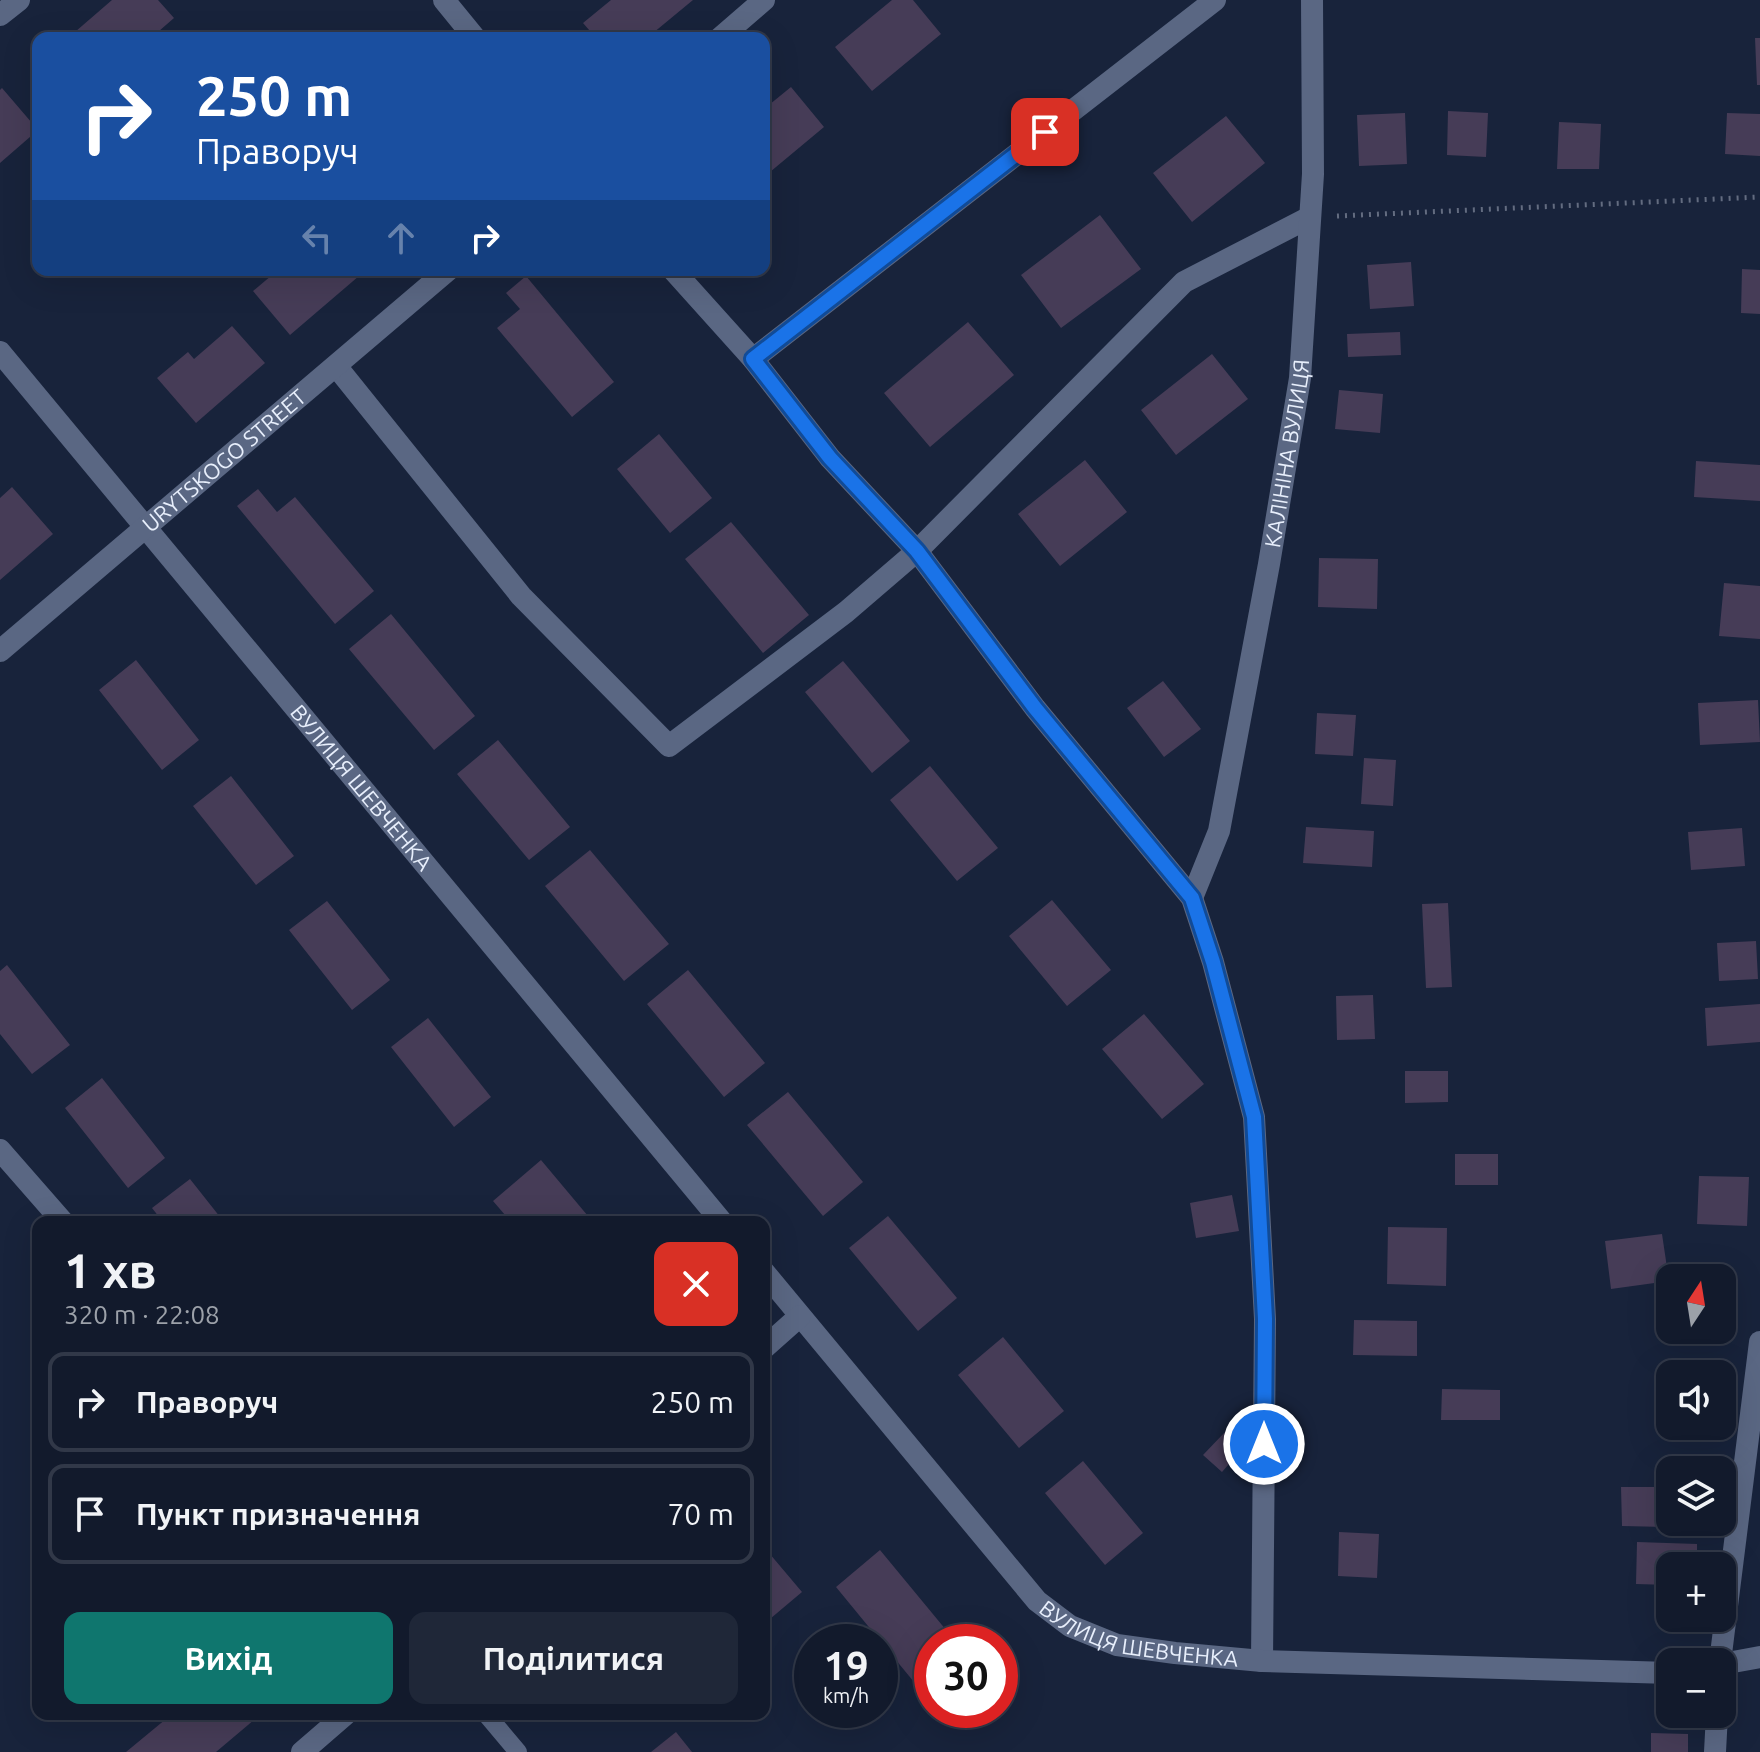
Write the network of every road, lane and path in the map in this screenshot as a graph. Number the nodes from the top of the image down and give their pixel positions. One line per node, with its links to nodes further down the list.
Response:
1 (19, 0): 6 (street)
2 (444, 0): 7 (street)
3 (764, 0): 8 (street)
4 (1215, 0): 14 (street)
5 (1312, 0): 10 (street, КАЛІНІНА ВУЛИЦЯ)
6 (0, 15)
7 (470, 32)
8 (727, 32)
9 (1760, 197): 10 (path)
10 (1310, 217): 17 (street); 19 (street, КАЛІНІНА ВУЛИЦЯ)
11 (441, 276): 15 (street, URYTSKOGO STREET)
12 (678, 276): 14 (street)
13 (0, 352): 16 (street, ВУЛИЦЯ ШЕВЧЕНКА)
14 (753, 359): 17 (street)
15 (336, 366): 16 (street, URYTSKOGO STREET); 17 (street)
16 (145, 529): 18 (street, URYTSKOGO STREET); 22 (street, ВУЛИЦЯ ШЕВЧЕНКА)
17 (917, 551): 19 (street)
18 (0, 651)
19 (1192, 898): 29 (street)
20 (0, 1150): 21 (street)
21 (58, 1216)
22 (717, 1216)
23 (770, 1279): 24 (street, ВУЛИЦЯ ШЕВЧЕНКА)
24 (800, 1316): 26 (street); 29 (street, ВУЛИЦЯ ШЕВЧЕНКА)
25 (1760, 1342): 27 (street)
26 (770, 1343)
27 (1723, 1648)
28 (1760, 1657): 30 (street)
29 (1262, 1661): 31 (street, ВУЛИЦЯ ШЕВЧЕНКА)
30 (1736, 1661)
31 (1656, 1673)
32 (339, 1720): 35 (street)
33 (491, 1720): 36 (lane)
34 (1716, 1728): 37 (street)
35 (302, 1752)
36 (518, 1752)
37 (1715, 1752)

